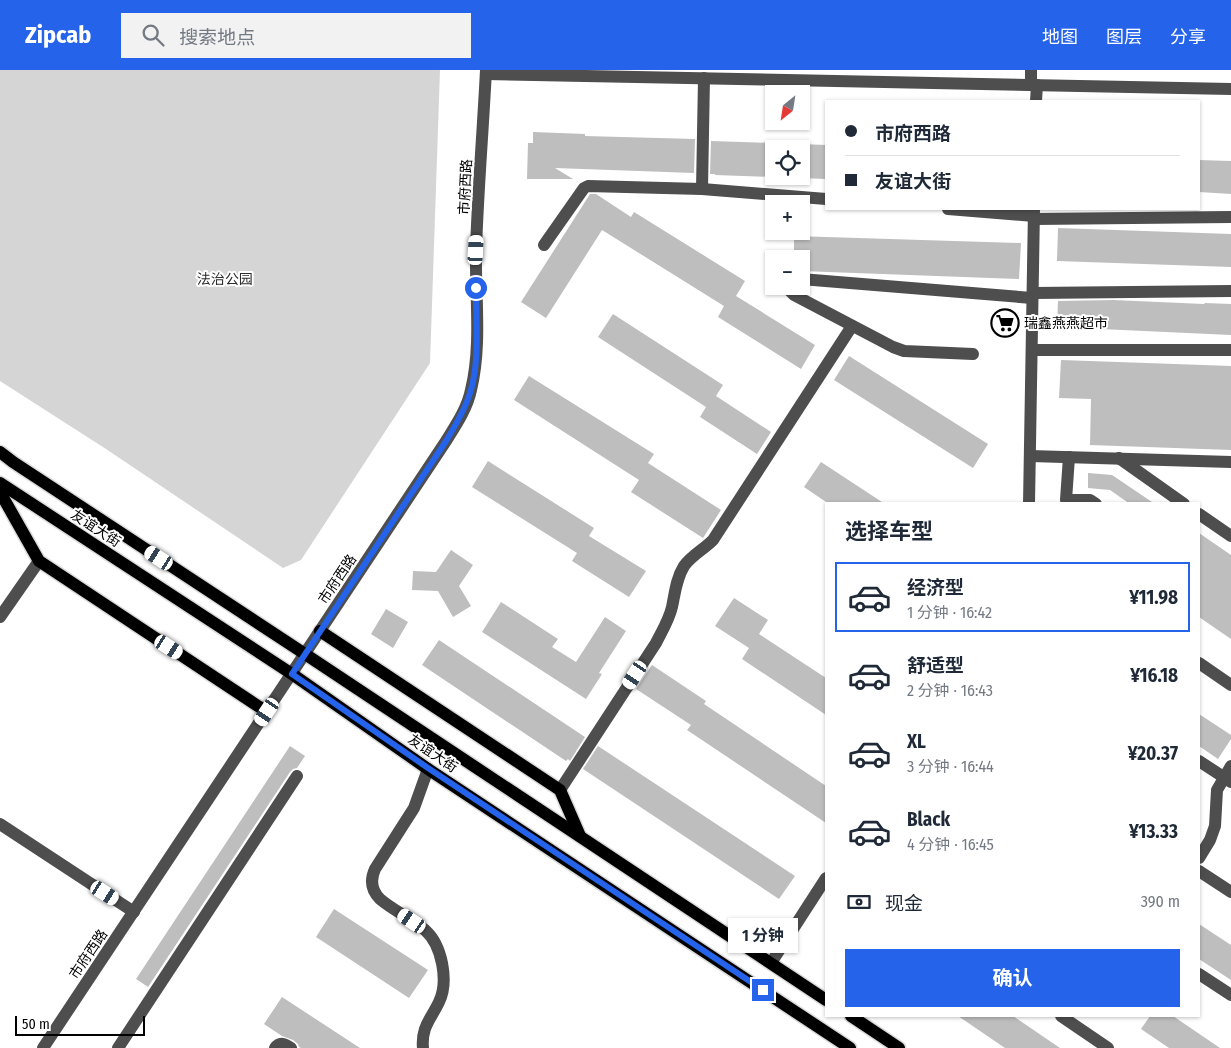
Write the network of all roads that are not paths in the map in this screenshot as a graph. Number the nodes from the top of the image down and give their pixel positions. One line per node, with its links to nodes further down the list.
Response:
1 (1031, 70): 5 (street)
2 (486, 72): 4 (street); 36 (street, 市府西路)
3 (734, 74): 4 (street); 5 (street)
4 (704, 78): 8 (street)
5 (1034, 85): 6 (street); 7 (street)
6 (1231, 89)
7 (1036, 100)
8 (702, 189): 9 (street); 13 (street)
9 (825, 199)
10 (965, 210): 11 (street)
11 (1034, 214): 12 (street); 17 (street)
12 (1231, 217)
13 (544, 245)
14 (810, 280): 17 (street)
15 (1231, 291): 17 (street)
16 (794, 295): 18 (street)
17 (1032, 295): 19 (street)
18 (852, 326): 21 (street); 47 (street)
19 (1032, 350): 20 (street); 23 (street)
20 (1231, 350)
21 (974, 354)
22 (0, 452): 37 (main road, 友谊大街)
23 (1030, 456): 24 (street); 29 (street)
24 (1068, 457): 25 (street); 30 (street)
25 (1119, 458): 26 (street); 31 (street)
26 (1231, 462)
27 (0, 483): 39 (main road, 友谊大街)
28 (0, 492): 34 (main road)
29 (1029, 502)
30 (1093, 502)
31 (1181, 502)
32 (1200, 515): 33 (street)
33 (1231, 536)
34 (39, 561): 35 (street); 41 (main road)
35 (0, 617)
36 (320, 631): 37 (street, 市府西路); 47 (main road)
37 (305, 654): 39 (street, 市府西路); 49 (main road, 友谊大街)
38 (1200, 664): 40 (street)
39 (292, 674): 41 (street, 市府西路); 44 (main road, 友谊大街)
40 (1231, 684)
41 (267, 712): 54 (street, 市府西路)
42 (1200, 762): 46 (street)
43 (1231, 766): 46 (street)
44 (428, 768): 66 (street); 67 (main road, 友谊大街)
45 (297, 776): 63 (street)
46 (1228, 780): 50 (street)
47 (560, 790): 49 (main road)
48 (0, 824): 54 (street)
49 (580, 836): 55 (main road, 友谊大街)
50 (1200, 856)
51 (1200, 872): 53 (street)
52 (825, 880): 55 (street)
53 (1231, 892)
54 (134, 912): 62 (street, 市府西路)
55 (771, 963): 58 (main road, 友谊大街)
56 (1200, 975): 57 (street)
57 (1231, 995)
58 (825, 999)
59 (852, 1017): 68 (main road)
60 (1064, 1017): 61 (street)
61 (1080, 1022): 69 (street)
62 (43, 1048)
63 (118, 1048)
64 (275, 1048): 65 (street)
65 (291, 1048)
66 (423, 1048)
67 (850, 1048)
68 (898, 1048)
69 (1108, 1048)

